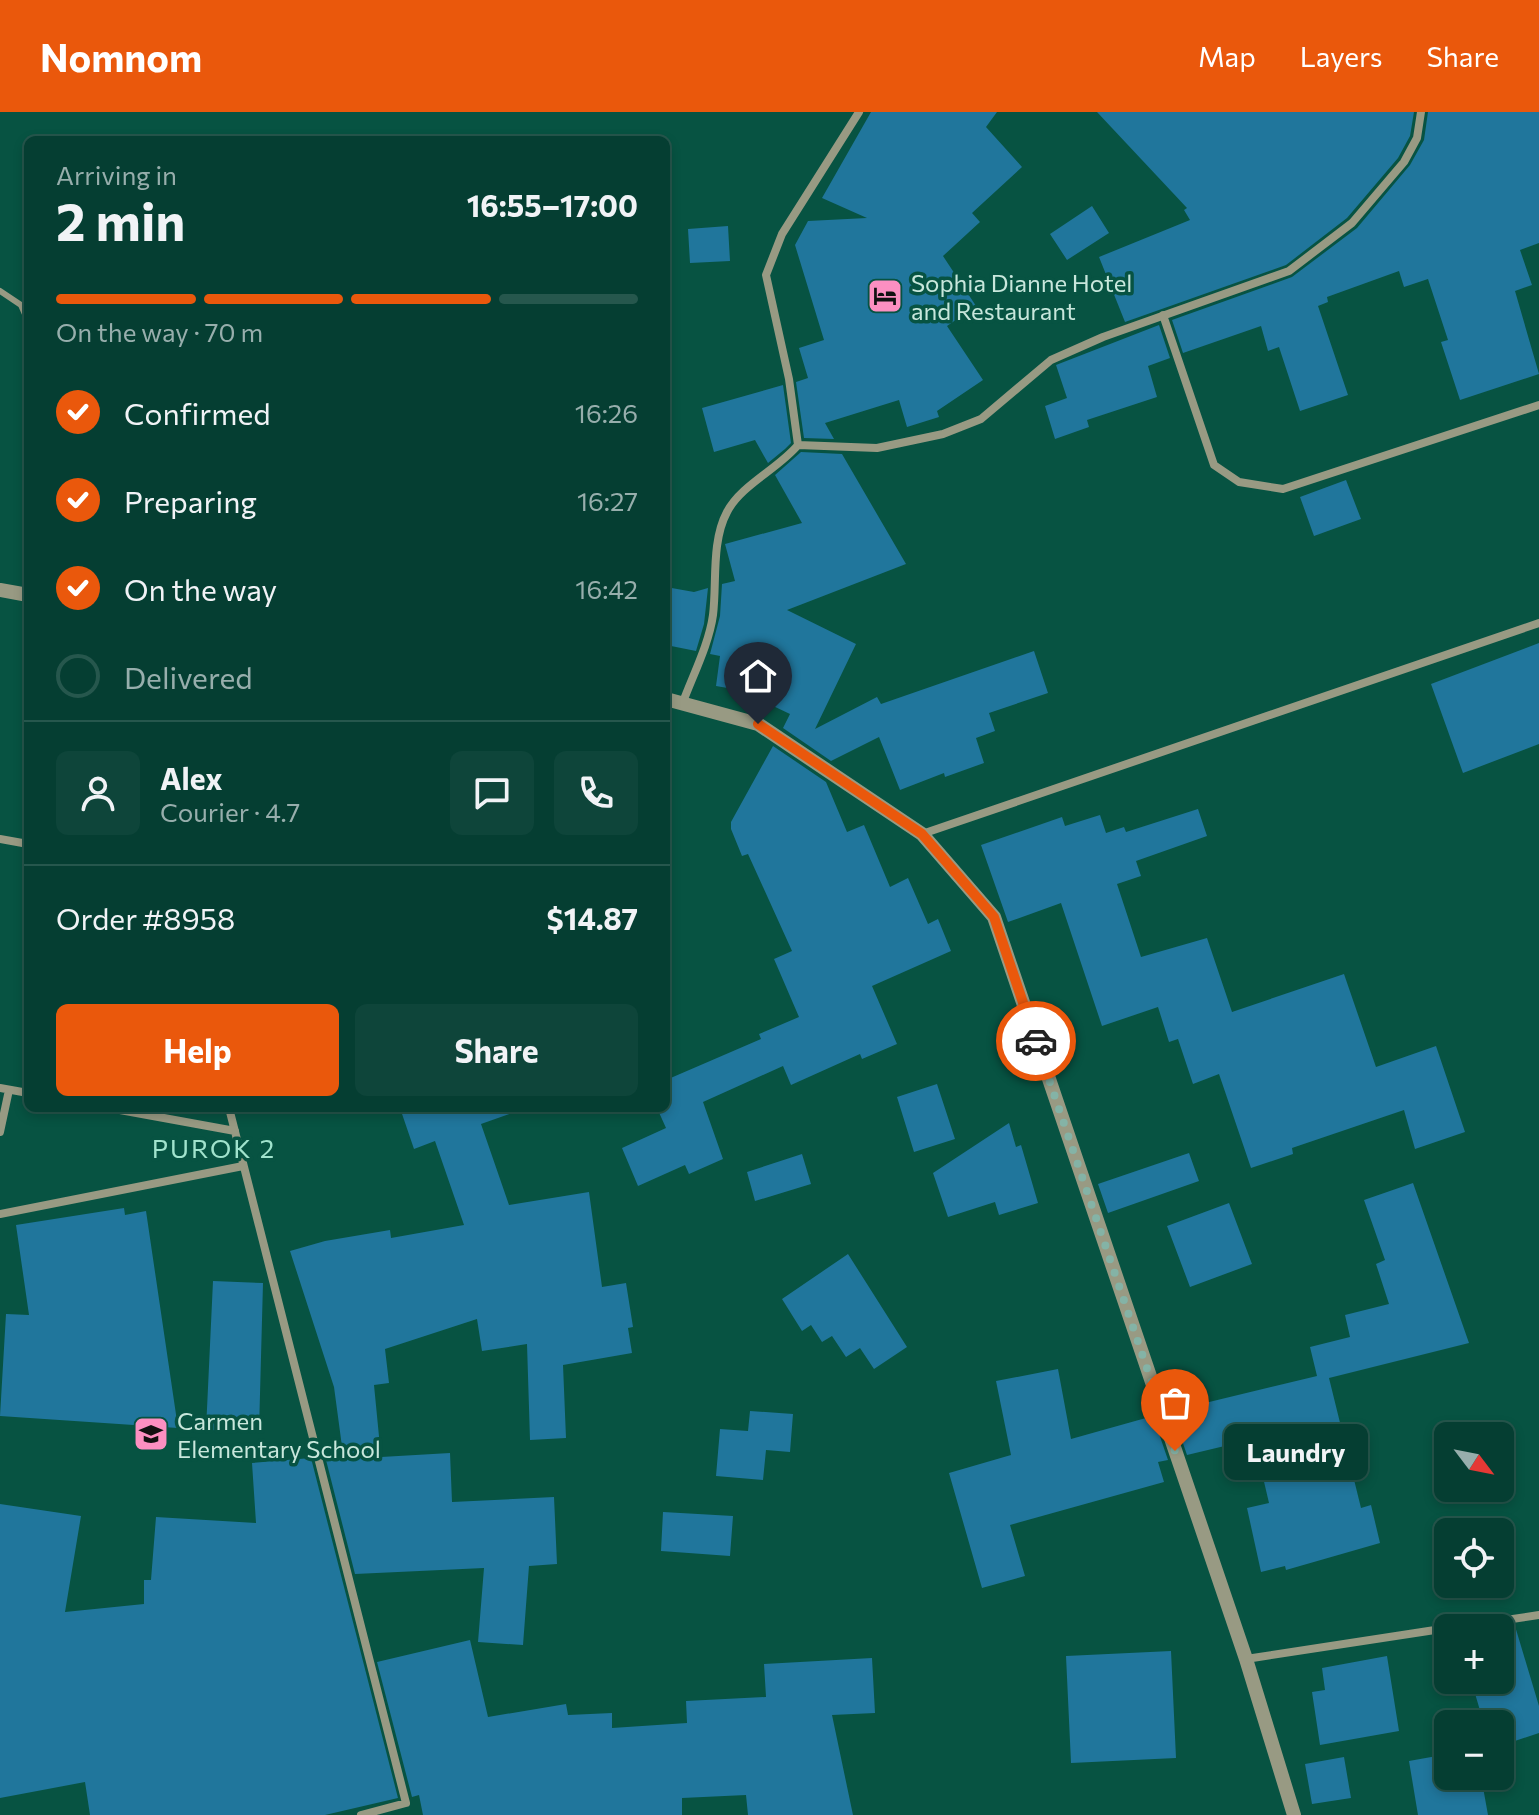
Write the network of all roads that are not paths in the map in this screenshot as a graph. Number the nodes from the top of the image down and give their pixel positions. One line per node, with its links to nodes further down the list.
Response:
1 (859, 112): 7 (street)
2 (1421, 112): 5 (street)
3 (0, 291): 4 (lane)
4 (24, 312)
5 (1163, 315): 6 (street); 7 (street)
6 (1539, 405)
7 (798, 445): 12 (street)
8 (0, 590): 9 (street)
9 (24, 594)
10 (1539, 623): 13 (street)
11 (670, 700): 12 (street)
12 (683, 702): 13 (street)
13 (922, 834): 27 (street)
14 (0, 839): 15 (street)
15 (24, 843)
16 (4, 1089): 17 (street); 21 (street)
17 (24, 1092)
18 (131, 1112): 20 (street)
19 (230, 1112): 20 (street)
20 (235, 1131): 22 (street)
21 (0, 1132)
22 (243, 1166): 23 (street); 28 (street)
23 (0, 1214)
24 (1539, 1615): 25 (street)
25 (1514, 1619)
26 (1434, 1630): 27 (street)
27 (1246, 1659): 29 (street)
28 (361, 1815)
29 (1294, 1815)

